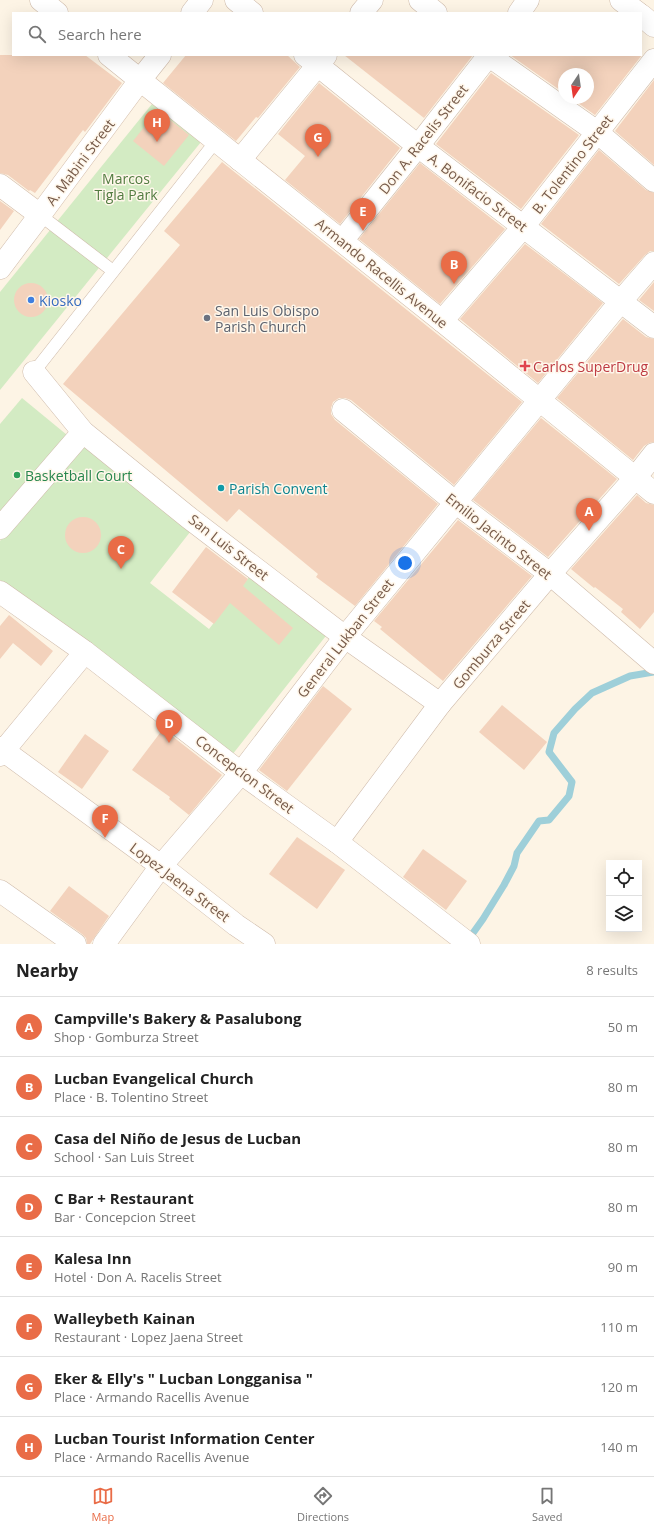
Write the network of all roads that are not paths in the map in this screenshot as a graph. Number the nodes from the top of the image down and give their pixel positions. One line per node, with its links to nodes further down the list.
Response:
1 (40, 0): 8 (street)
2 (202, 0): 9 (street)
3 (236, 0): 10 (street)
4 (372, 0): 11 (street)
5 (420, 0): 12 (street)
6 (528, 0): 13 (street)
7 (621, 0): 14 (street)
8 (56, 12)
9 (193, 12)
10 (251, 12)
11 (363, 12)
12 (435, 12)
13 (520, 12)
14 (637, 12)
15 (642, 16): 16 (street)
16 (654, 26)
17 (110, 56): 23 (street, Armando Racellis Avenue)
18 (159, 56): 23 (street, A. Mabini Street)
19 (488, 56): 26 (street, Don A. Racelis Street)
20 (490, 56): 24 (street)
21 (316, 58): 26 (street, A. Bonifacio Street); 27 (street)
22 (654, 60): 24 (street, B. Tolentino Street)
23 (140, 80): 25 (street, Armando Racellis Avenue); 30 (street, A. Mabini Street)
24 (597, 132): 28 (street); 31 (street, B. Tolentino Street)
25 (216, 141): 27 (street, Armando Racellis Avenue); 35 (lane)
26 (418, 146): 31 (street, A. Bonifacio Street); 32 (street, Don A. Racelis Street)
27 (240, 160): 32 (street, Armando Racellis Avenue)
28 (654, 181)
29 (0, 185): 30 (street)
30 (40, 216): 34 (street, A. Mabini Street); 35 (lane)
31 (523, 227): 36 (street, A. Bonifacio Street); 37 (street, B. Tolentino Street)
32 (342, 241): 37 (street, Armando Racellis Avenue)
33 (654, 264): 36 (street, General Lukban Street)
34 (0, 268)
35 (113, 271): 39 (lane)
36 (621, 301): 38 (street, A. Bonifacio Street); 40 (street, General Lukban Street)
37 (442, 321): 40 (street, Armando Racellis Avenue)
38 (654, 327)
39 (34, 372): 42 (street, San Luis Street)
40 (540, 400): 44 (street, Armando Racellis Avenue); 46 (street, General Lukban Street)
41 (343, 410): 46 (street, Emilio Jacinto Street)
42 (83, 432): 47 (street); 50 (street, San Luis Street)
43 (654, 454): 44 (street, Gomburza Street)
44 (635, 478): 45 (street, Armando Racellis Avenue); 48 (street, Gomburza Street)
45 (654, 493)
46 (456, 502): 48 (street, Emilio Jacinto Street); 50 (street, General Lukban Street)
47 (0, 528)
48 (550, 574): 52 (street, Emilio Jacinto Street); 53 (street, Gomburza Street)
49 (0, 592): 51 (street, Concepcion Street)
50 (345, 637): 53 (street, San Luis Street); 55 (street, General Lukban Street)
51 (85, 652): 54 (street); 55 (street, Concepcion Street)
52 (654, 663)
53 (440, 704): 56 (street, Gomburza Street)
54 (1, 751): 57 (street, Lopez Jaena Street)
55 (241, 772): 56 (street, Concepcion Street); 57 (street, General Lukban Street)
56 (337, 842): 59 (street, Concepcion Street)
57 (161, 866): 61 (street, General Lukban Street); 62 (street, Lopez Jaena Street)
58 (0, 891): 60 (street)
59 (462, 939)
60 (75, 944)
61 (104, 944)
62 (264, 944)

